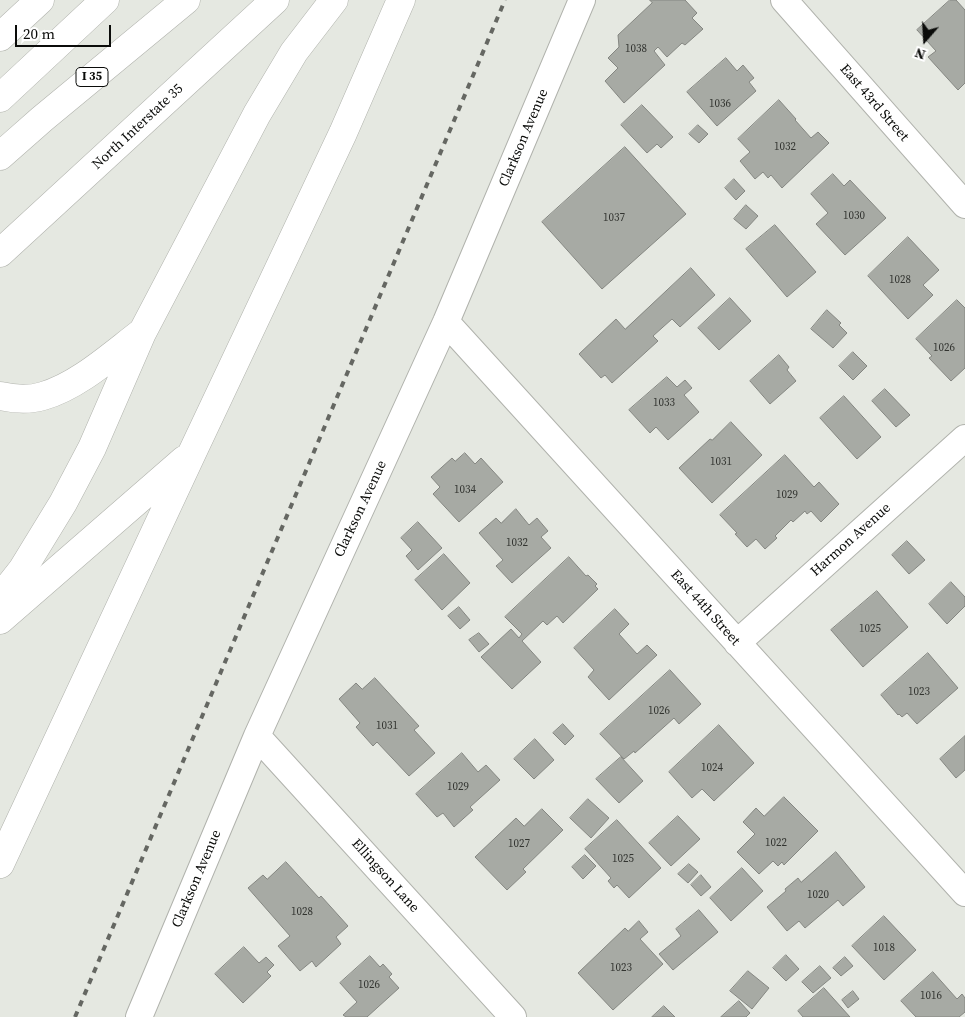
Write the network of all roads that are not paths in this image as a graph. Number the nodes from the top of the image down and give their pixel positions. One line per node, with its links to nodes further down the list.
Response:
1 (40, 0): 9 (main road)
2 (105, 0): 10 (main road)
3 (186, 0): 11 (main road, I 35)
4 (275, 0): 13 (main road, North Interstate 35)
5 (334, 0): 15 (main road)
6 (401, 0): 18 (main road)
7 (582, 0): 14 (street, Clarkson Avenue)
8 (784, 0): 12 (street, East 43rd Street)
9 (0, 37)
10 (0, 98)
11 (0, 156)
12 (965, 205)
13 (0, 254)
14 (446, 322): 21 (street, East 44th Street); 22 (street, Clarkson Avenue)
15 (142, 333): 16 (main road); 19 (main road)
16 (0, 396)
17 (965, 438): 21 (street, Harmon Avenue)
18 (192, 453): 20 (main road); 23 (main road)
19 (0, 598)
20 (0, 620)
21 (737, 643): 24 (street, East 44th Street)
22 (257, 736): 25 (street, Clarkson Avenue); 26 (street, Ellingson Lane)
23 (0, 864)
24 (965, 893)
25 (139, 1017)
26 (513, 1017)

